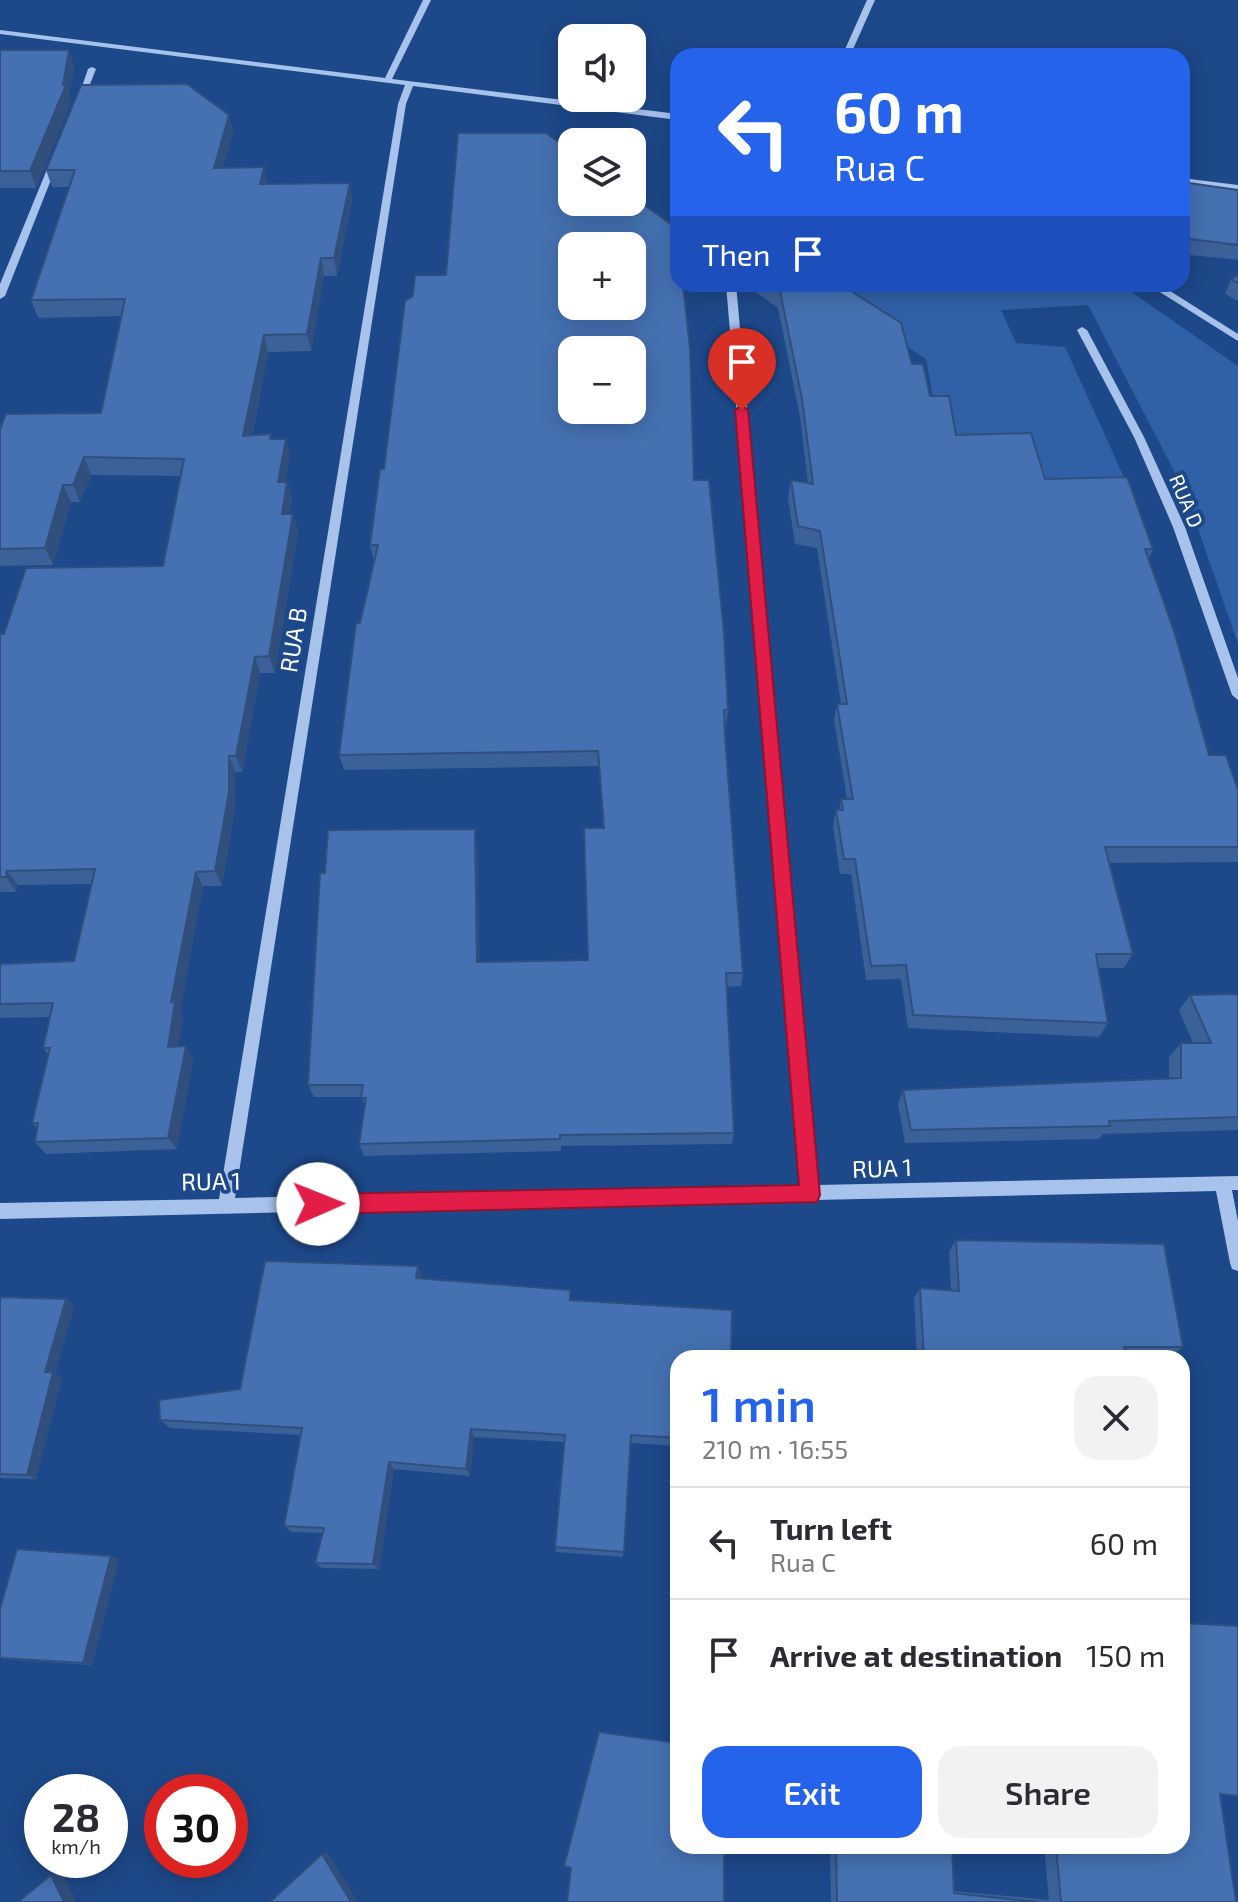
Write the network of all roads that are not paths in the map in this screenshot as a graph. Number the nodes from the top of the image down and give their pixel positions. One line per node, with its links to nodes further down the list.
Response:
1 (427, 0): 6 (street)
2 (871, 0): 4 (street)
3 (0, 32): 6 (street)
4 (850, 48)
5 (92, 69): 8 (street)
6 (388, 79): 7 (street)
7 (410, 82): 9 (street); 21 (street, RUA B)
8 (75, 112)
9 (670, 116)
10 (57, 154): 15 (street)
11 (1190, 182): 12 (street)
12 (1238, 188)
13 (732, 292): 20 (street)
14 (1165, 292): 17 (street)
15 (0, 296)
16 (1082, 330): 18 (street, RUA D)
17 (1238, 338)
18 (1238, 695)
19 (1230, 1183): 20 (street, RUA 1); 23 (street)
20 (810, 1195): 21 (street, RUA 1)
21 (226, 1206): 22 (street, RUA 1)
22 (0, 1211)
23 (1238, 1263)

